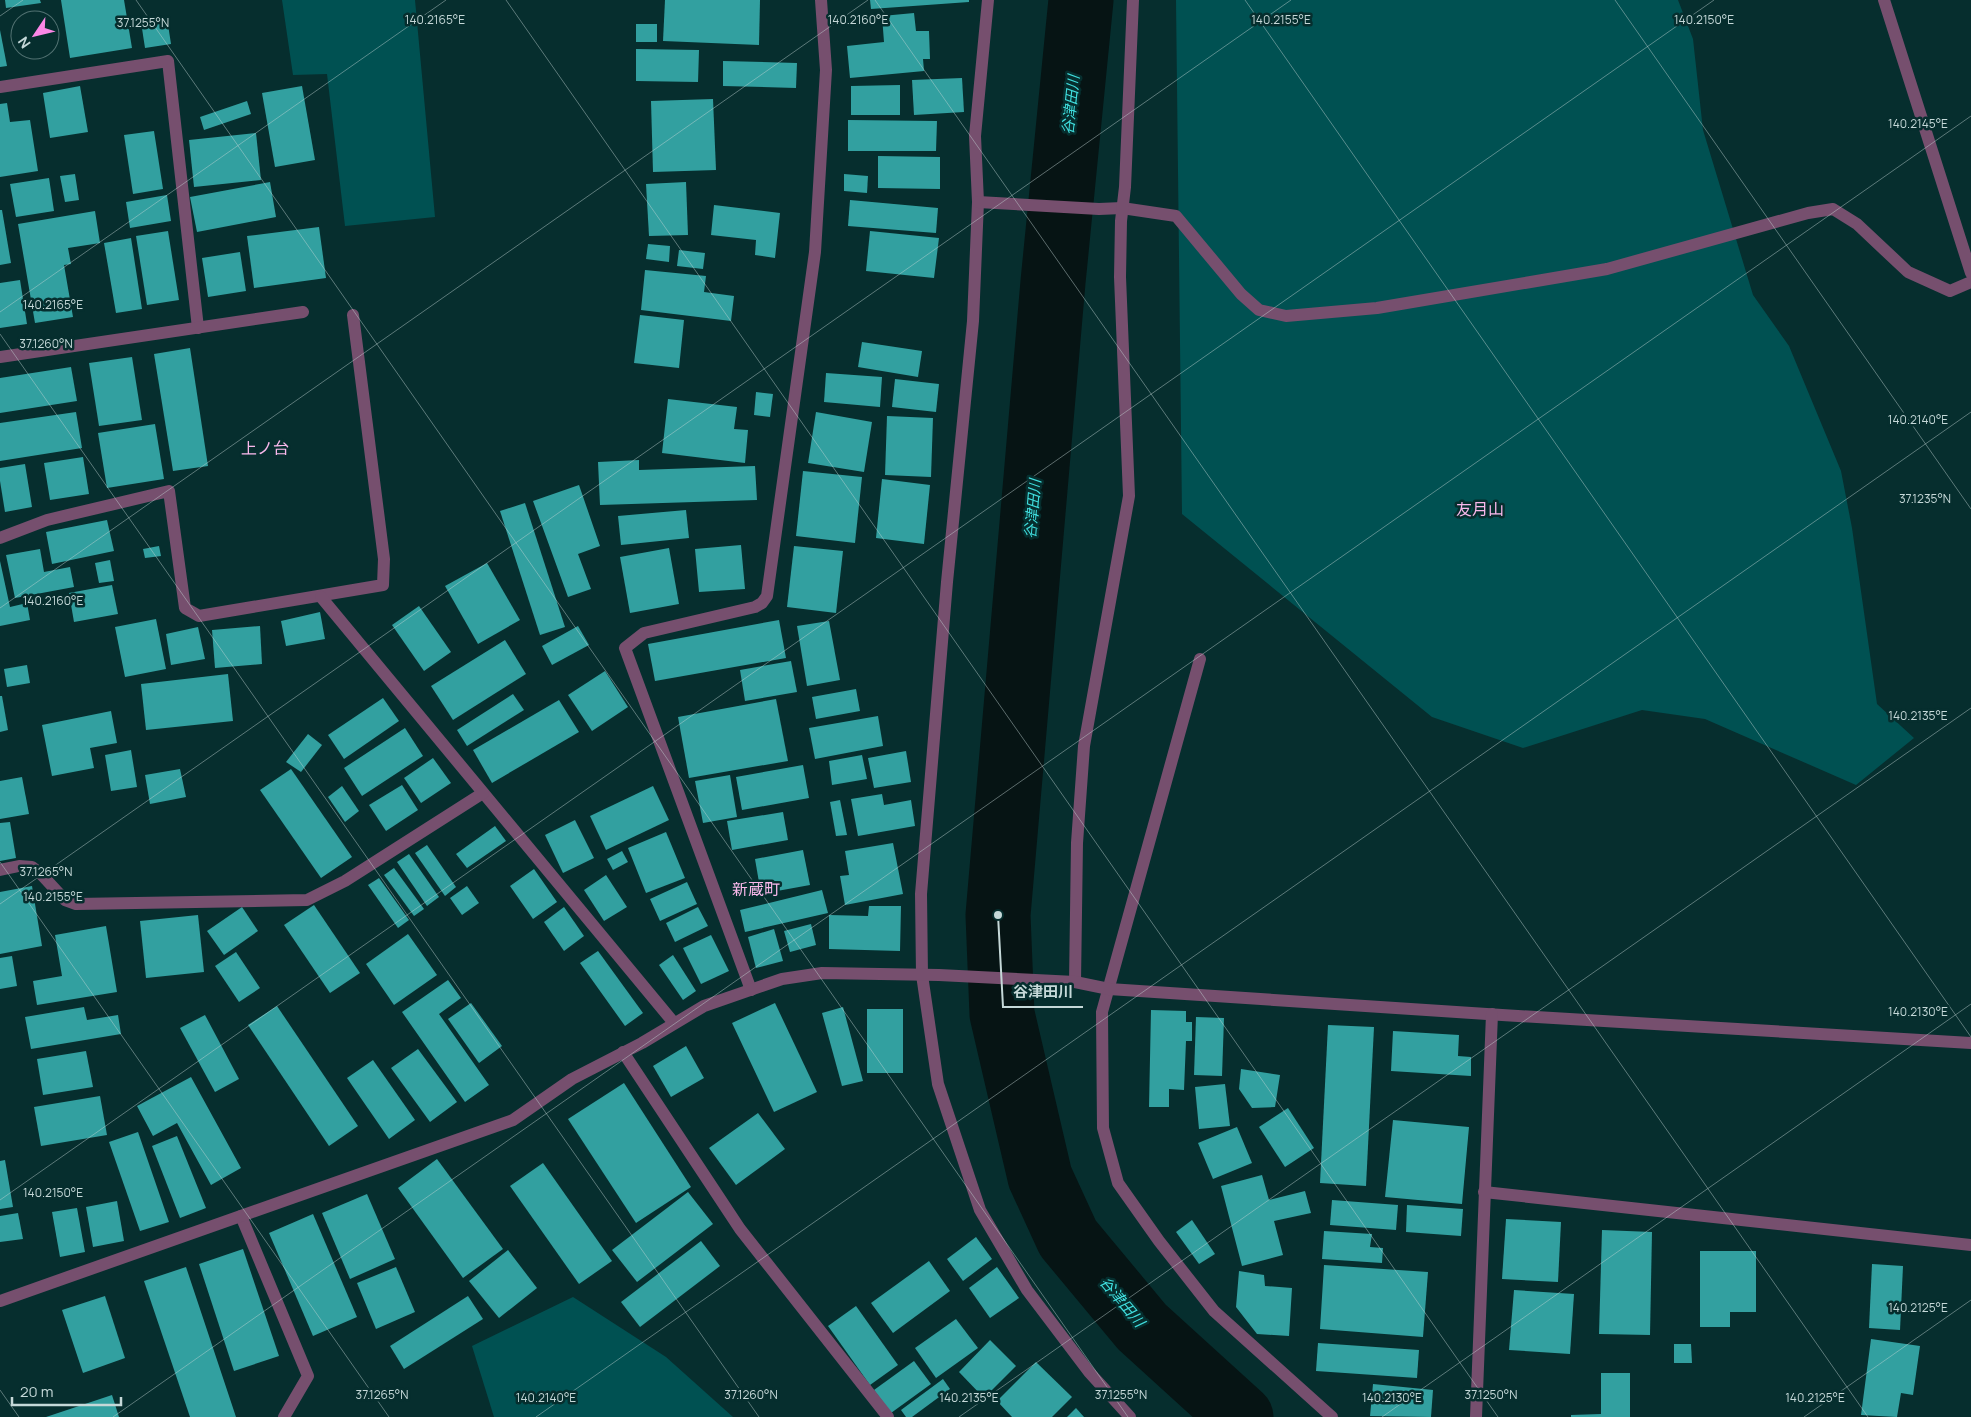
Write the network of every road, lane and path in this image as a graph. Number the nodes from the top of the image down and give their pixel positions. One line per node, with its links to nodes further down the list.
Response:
1 (821, 0): 22 (street)
2 (988, 0): 6 (street)
3 (1133, 0): 7 (street)
4 (1884, 0): 8 (street)
5 (0, 87): 12 (street)
6 (978, 202): 7 (street); 19 (street)
7 (1122, 208): 9 (street); 20 (street)
8 (1971, 273)
9 (1971, 282)
10 (303, 312): 12 (street)
11 (353, 314): 15 (street)
12 (198, 328): 13 (street)
13 (0, 357)
14 (0, 538): 15 (street)
15 (321, 597): 17 (street)
16 (1200, 659): 21 (street)
17 (483, 793): 18 (street); 24 (street)
18 (0, 870)
19 (922, 975): 20 (street); 22 (street); 33 (street)
20 (1075, 982): 21 (street)
21 (1109, 989): 23 (street); 34 (street)
22 (751, 990): 24 (street)
23 (1492, 1014): 25 (street); 27 (street)
24 (674, 1023): 26 (street)
25 (1971, 1043)
26 (624, 1052): 28 (street); 32 (street)
27 (1484, 1192): 29 (street); 35 (street)
28 (241, 1216): 30 (street); 31 (street)
29 (1971, 1245)
30 (0, 1301)
31 (284, 1417)
32 (888, 1417)
33 (1130, 1417)
34 (1332, 1417)
35 (1476, 1417)

